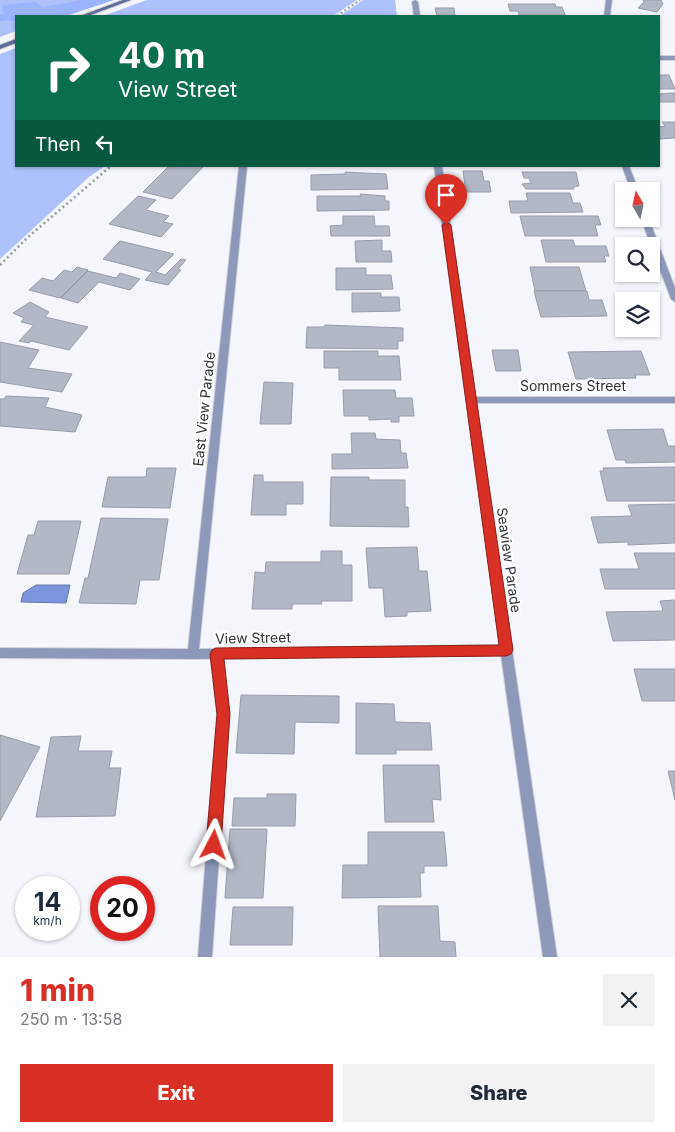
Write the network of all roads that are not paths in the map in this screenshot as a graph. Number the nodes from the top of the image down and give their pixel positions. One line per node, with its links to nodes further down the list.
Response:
1 (128, 0): 4 (street)
2 (610, 0): 6 (street)
3 (415, 2): 5 (street)
4 (86, 15)
5 (417, 15)
6 (607, 15)
7 (15, 41): 8 (street)
8 (0, 47)
9 (660, 58): 10 (street)
10 (675, 58)
11 (243, 167): 21 (street, East View Parade)
12 (438, 167): 17 (street, Seaview Parade)
13 (626, 167): 14 (street)
14 (632, 182)
15 (648, 228): 16 (street)
16 (675, 299)
17 (471, 400): 18 (street, Sommers Street); 19 (street, Seaview Parade)
18 (675, 400)
19 (506, 650): 22 (street, View Street); 24 (street, Seaview Parade)
20 (0, 653): 21 (street, View Street)
21 (193, 654): 22 (street, View Street)
22 (216, 654): 23 (street)
23 (205, 957)
24 (550, 957)

